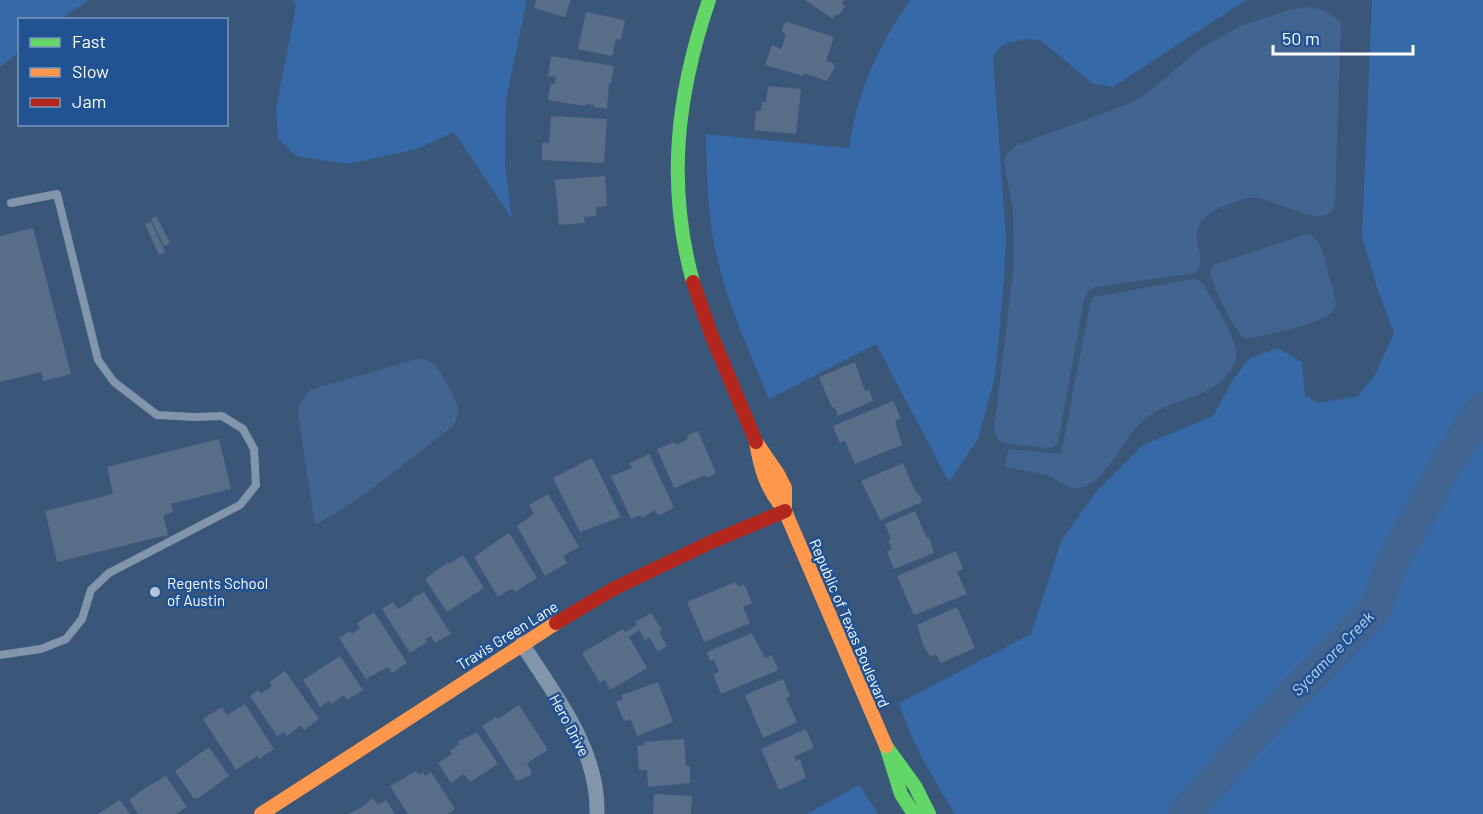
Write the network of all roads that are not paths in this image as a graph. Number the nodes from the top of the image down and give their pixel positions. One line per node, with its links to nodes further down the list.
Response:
1 (709, 0): 3 (street, Republic of Texas Boulevard)
2 (11, 203): 5 (lane)
3 (785, 511): 4 (street, Travis Green Lane); 6 (street, Republic of Texas Boulevard)
4 (522, 644): 7 (street, Travis Green Lane); 8 (street, Hero Drive)
5 (0, 656)
6 (886, 746): 9 (street, Republic of Texas Boulevard); 10 (street, Republic of Texas Boulevard)
7 (261, 814)
8 (597, 814)
9 (914, 814)
10 (929, 814)

